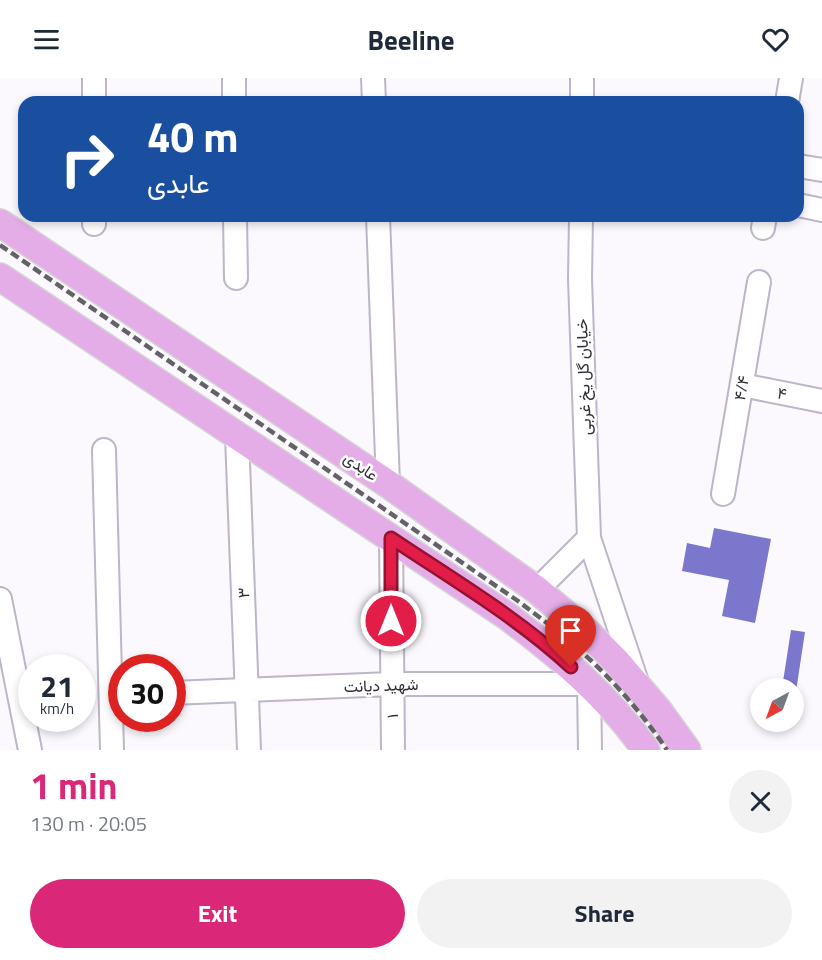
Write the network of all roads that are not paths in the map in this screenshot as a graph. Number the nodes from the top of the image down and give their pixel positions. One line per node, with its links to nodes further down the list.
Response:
1 (94, 78): 6 (street)
2 (234, 78): 7 (street)
3 (373, 78): 8 (street)
4 (582, 78): 9 (street)
5 (791, 78): 10 (street)
6 (94, 96)
7 (234, 96)
8 (374, 96)
9 (582, 96)
10 (788, 96)
11 (804, 167): 12 (street)
12 (822, 170)
13 (804, 206): 14 (street)
14 (822, 210)
15 (235, 222): 20 (street)
16 (378, 222): 26 (street)
17 (581, 222): 29 (street, خیابان گل یخ غربی)
18 (0, 223): 26 (main road, عابدی)
19 (0, 277): 24 (main road)
20 (236, 278)
21 (759, 282): 22 (street, ۴/۴)
22 (742, 385): 23 (street, ۴); 27 (street, ۴/۴)
23 (822, 401)
24 (237, 436): 28 (main road); 36 (street, ۳)
25 (104, 450): 32 (street)
26 (388, 484): 30 (main road, عابدی)
27 (723, 494)
28 (391, 538): 33 (street, ۱); 34 (main road)
29 (589, 538): 30 (street); 35 (street, خیابان گل یخ غربی)
30 (537, 590): 35 (main road, عابدی)
31 (0, 598): 39 (street)
32 (114, 654)
33 (391, 684): 34 (street, شهید دیانت); 36 (street, شهید دیانت); 42 (street, ۱)
34 (589, 684): 43 (street); 44 (main road)
35 (639, 686): 45 (main road, عابدی)
36 (247, 691): 37 (street, شهید دیانت); 41 (street, ۳)
37 (186, 693)
38 (113, 732): 40 (street)
39 (30, 750)
40 (112, 750)
41 (249, 750)
42 (393, 750)
43 (590, 750)
44 (646, 750)
45 (687, 750)

